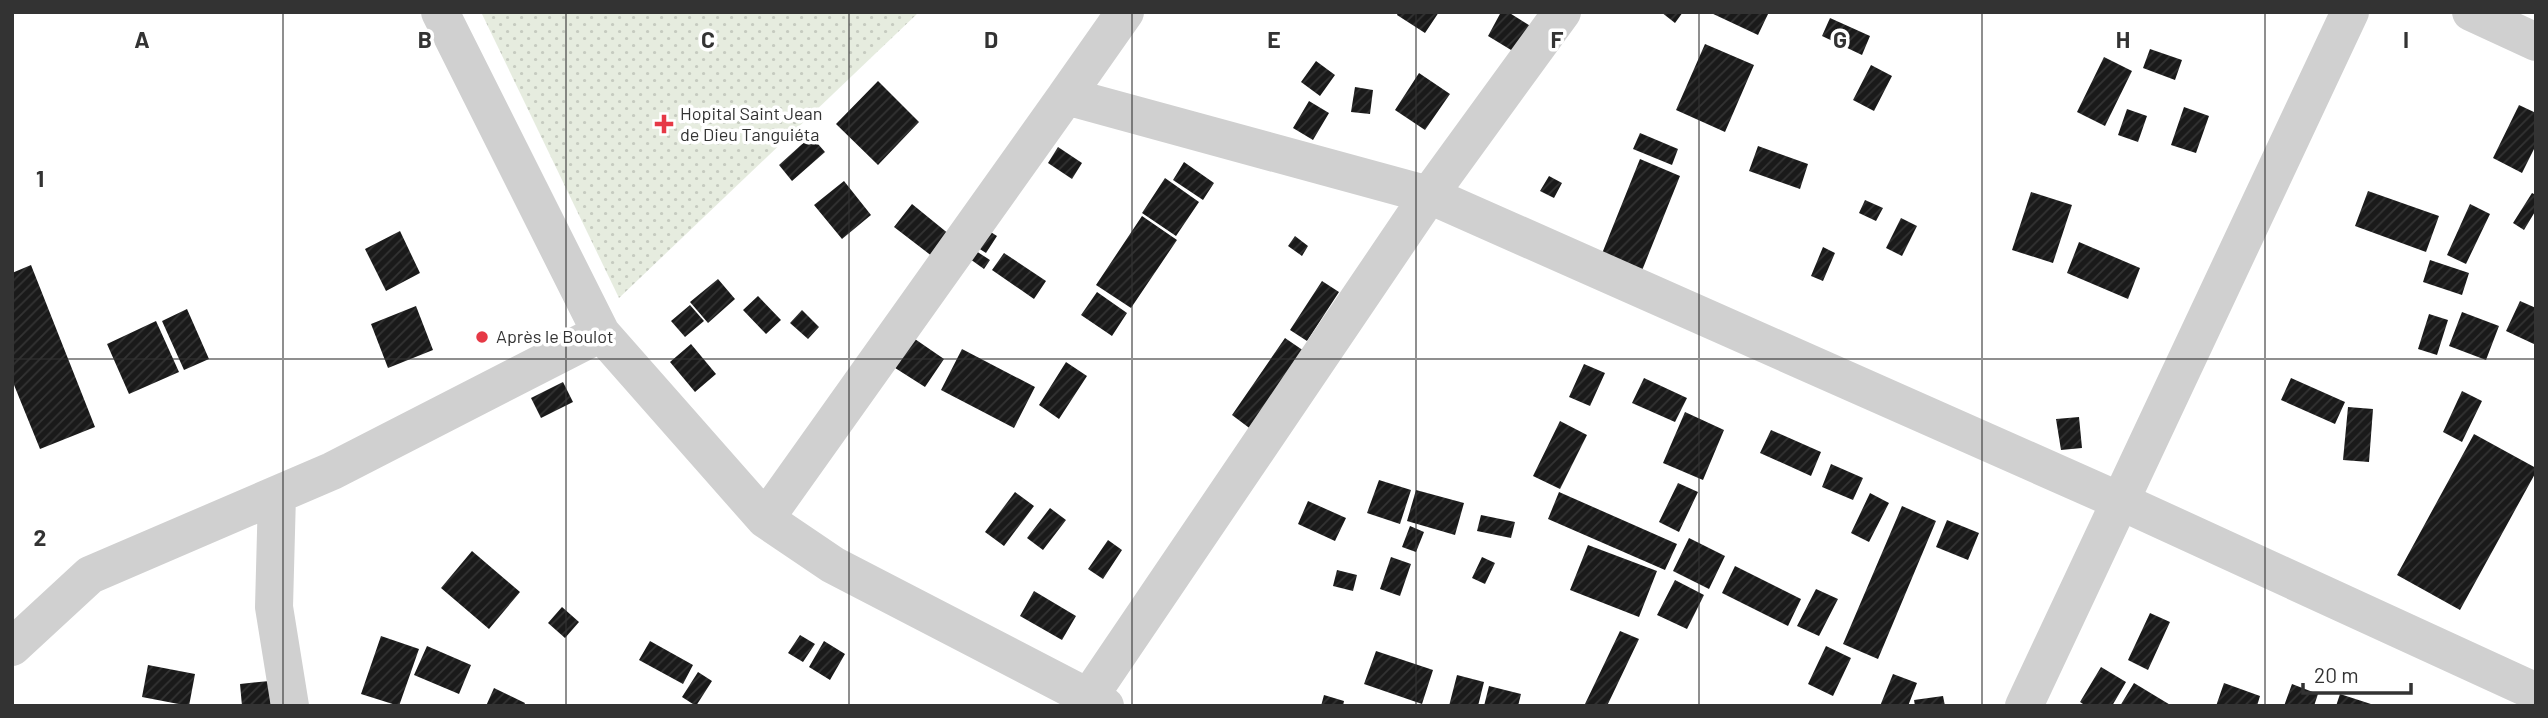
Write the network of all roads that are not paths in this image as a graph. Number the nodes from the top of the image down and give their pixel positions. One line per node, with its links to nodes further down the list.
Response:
1 (440, 12): 9 (street)
2 (1125, 12): 7 (street)
3 (1562, 12): 8 (street)
4 (2350, 12): 11 (street)
5 (2471, 12): 6 (street)
6 (2536, 42)
7 (1066, 96): 8 (street); 12 (street)
8 (1429, 195): 11 (street); 15 (street)
9 (601, 333): 10 (street); 12 (street)
10 (278, 495): 13 (street); 16 (street)
11 (2122, 502): 14 (street); 17 (street)
12 (765, 519): 15 (street)
13 (12, 646)
14 (2536, 692)
15 (1097, 702)
16 (290, 706)
17 (2024, 706)

